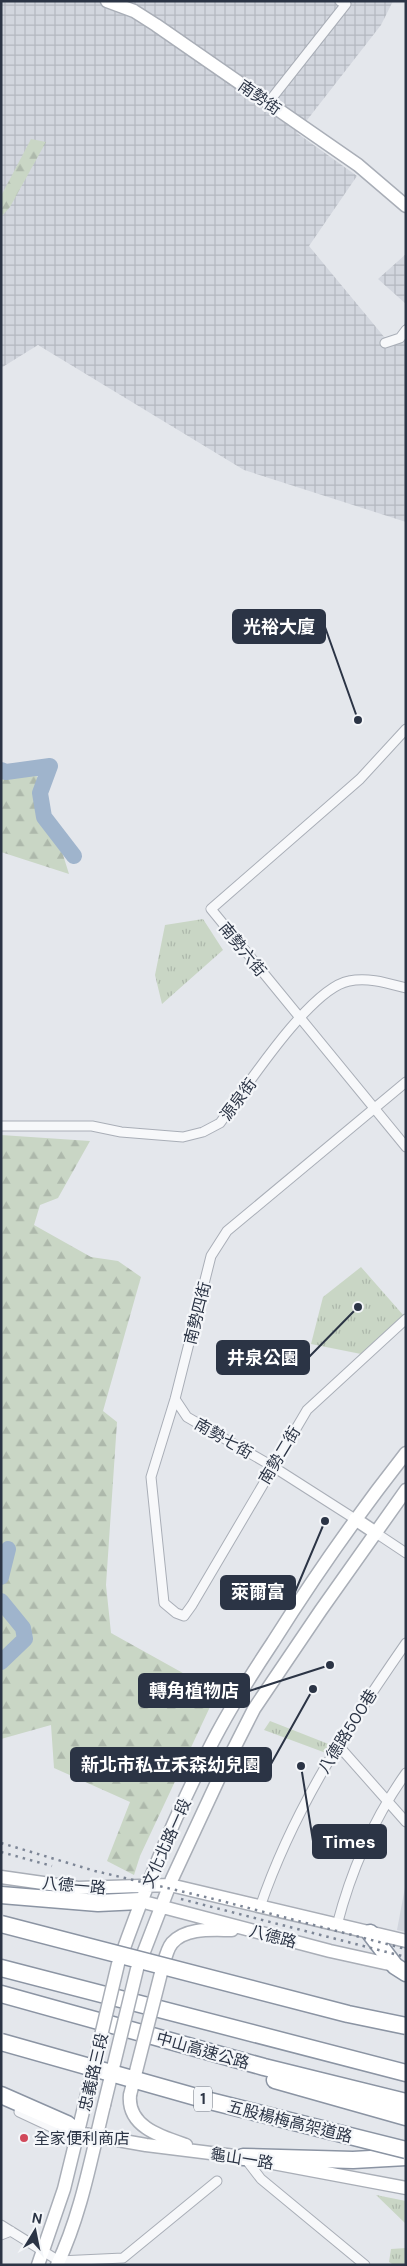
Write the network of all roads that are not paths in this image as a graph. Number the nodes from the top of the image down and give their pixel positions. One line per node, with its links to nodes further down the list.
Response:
1 (107, 1): 3 (street, 南勢街)
2 (340, 1): 3 (street)
3 (268, 103): 4 (street, 南勢街)
4 (406, 206)
5 (406, 330): 6 (street)
6 (385, 343)
7 (406, 729): 9 (street, 南勢六街)
8 (406, 988): 9 (street, 源泉街)
9 (298, 1018): 11 (street, 南勢六街); 12 (street, 源泉街)
10 (406, 1082): 11 (street, 南勢四街)
11 (375, 1108): 13 (street, 南勢六街); 15 (street, 南勢四街)
12 (1, 1126)
13 (406, 1147)
14 (406, 1319): 17 (street, 南勢二街)
15 (175, 1399): 17 (street, 南勢七街); 22 (street, 南勢四街)
16 (406, 1453): 19 (street, 文化北路一段)
17 (272, 1466): 19 (street, 南勢七街); 22 (street, 南勢二街)
18 (406, 1490): 20 (street, 文化北路一段)
19 (354, 1520): 20 (street); 29 (street, 文化北路一段)
20 (376, 1533): 21 (street); 30 (street, 文化北路一段)
21 (406, 1553)
22 (184, 1616)
23 (406, 1643): 24 (street, 八德路500巷)
24 (337, 1744): 26 (street); 34 (street, 八德路500巷)
25 (406, 1773): 26 (street)
26 (387, 1800): 27 (street); 36 (street)
27 (406, 1822)
28 (1, 1876): 29 (street, 八德一路)
29 (147, 1885): 30 (street, 八德一路); 32 (street, 文化北路一段)
30 (170, 1885): 33 (street, 文化北路一段); 34 (street, 八德路)
31 (1, 1895): 32 (highway)
32 (140, 1901): 33 (street, 八德路); 40 (street, 文化北路一段)
33 (161, 1906): 37 (street, 八德路); 42 (street, 文化北路一段)
34 (260, 1907): 36 (street, 八德路)
35 (1, 1924): 45 (highway, bridge)
36 (336, 1925): 38 (street, 八德路)
37 (250, 1930): 43 (street, 八德路); 58 (street, bridge)
38 (370, 1933): 39 (street, 八德路); 43 (highway)
39 (406, 1941)
40 (118, 1964): 55 (street, 忠義路三段, bridge)
41 (1, 1968): 47 (highway, 中山高速公路)
42 (137, 1968): 56 (street, 忠義路三段, bridge)
43 (402, 1969)
44 (1, 1994): 48 (highway, 中山高速公路)
45 (406, 2026)
46 (1, 2042): 57 (highway, 五股楊梅高架道路 / 1, bridge)
47 (305, 2048): 49 (highway); 50 (highway, 中山高速公路)
48 (221, 2055): 52 (highway, 中山高速公路); 54 (highway)
49 (406, 2069)
50 (406, 2073)
51 (1, 2095): 55 (highway)
52 (406, 2102)
53 (1, 2103): 55 (street)
54 (406, 2117)
55 (78, 2134): 56 (street, 龜山一路); 66 (street, 忠義路三段)
56 (97, 2137): 58 (street, 龜山一路); 67 (street, 忠義路三段)
57 (406, 2150)
58 (221, 2153): 59 (street, 龜山一路)
59 (243, 2157): 60 (highway); 62 (street, 龜山一路); 68 (street)
60 (406, 2157)
61 (217, 2181): 67 (street)
62 (406, 2188)
63 (1, 2225): 64 (street)
64 (11, 2231): 65 (street); 66 (street)
65 (1, 2235)
66 (42, 2251): 67 (street); 69 (street, 忠義路三段)
67 (58, 2263)
68 (360, 2263)
69 (38, 2265)

